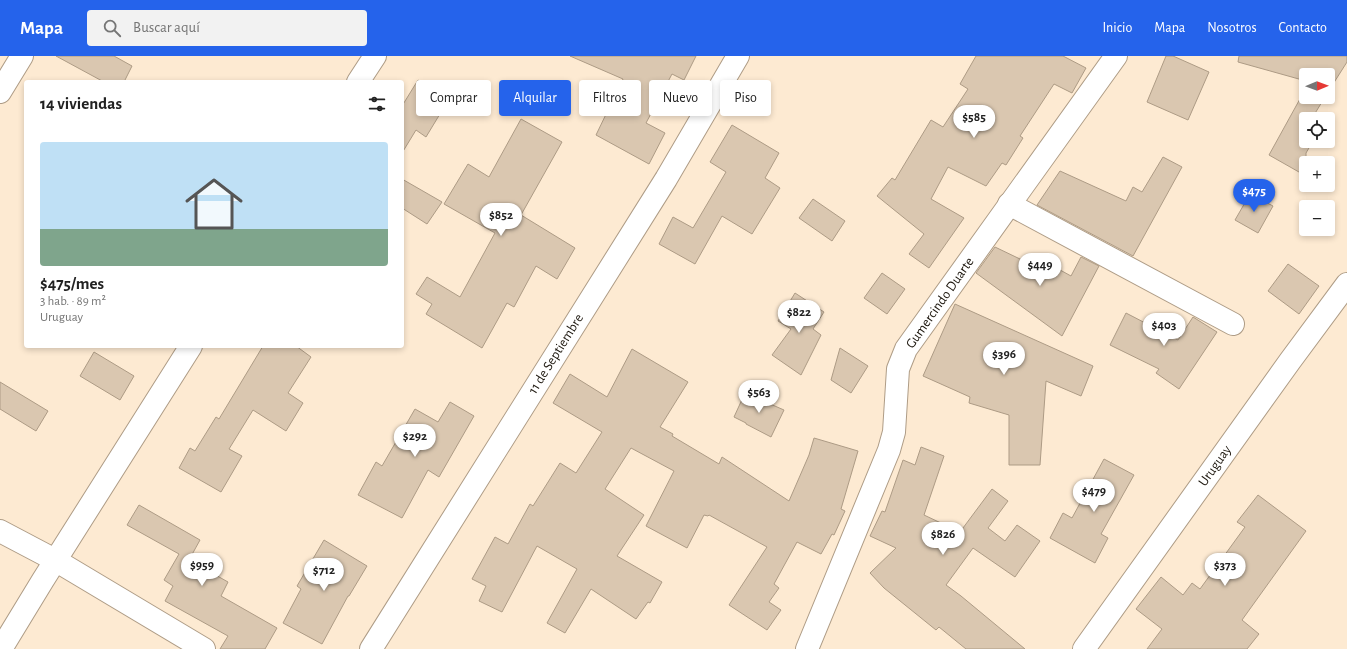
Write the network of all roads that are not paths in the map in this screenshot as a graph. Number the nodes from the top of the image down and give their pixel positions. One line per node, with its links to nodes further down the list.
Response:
1 (22, 56): 6 (street)
2 (375, 56): 5 (street)
3 (738, 56): 15 (street, 11 de Septiembre)
4 (1116, 56): 7 (street, Gumercindo Duarte)
5 (359, 80)
6 (0, 92)
7 (1009, 204): 9 (street); 16 (street, Gumercindo Duarte)
8 (1347, 284): 17 (street, Uruguay)
9 (1233, 324)
10 (190, 348): 12 (street)
11 (0, 531): 12 (street)
12 (55, 560): 13 (street); 14 (street)
13 (1, 649)
14 (204, 649)
15 (371, 649)
16 (807, 649)
17 (1084, 649)

